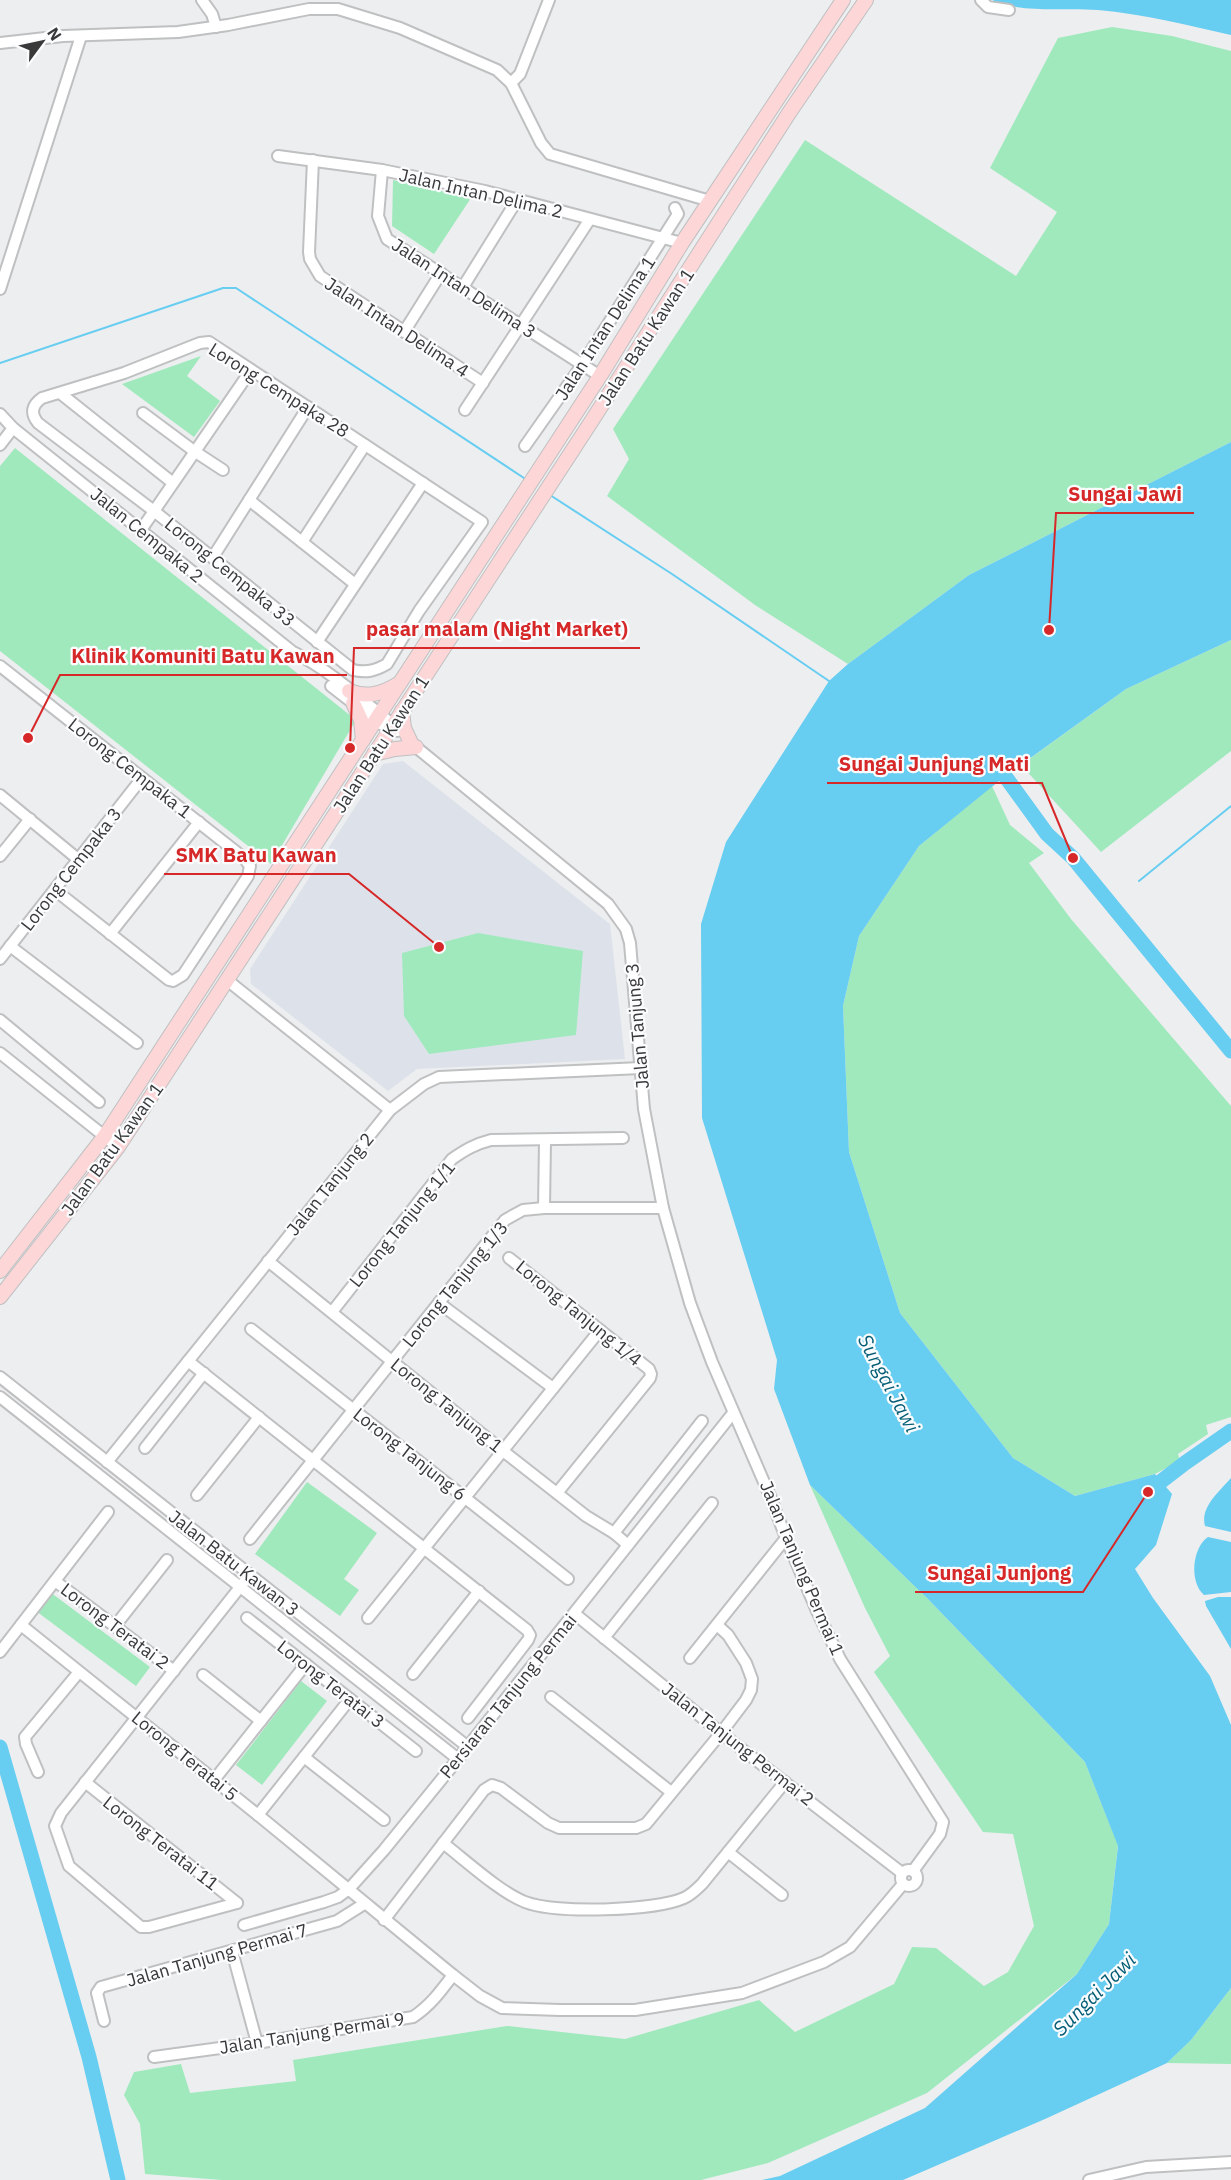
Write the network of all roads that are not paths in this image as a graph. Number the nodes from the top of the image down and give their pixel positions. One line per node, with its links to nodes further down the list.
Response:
1 (202, 0): 7 (street)
2 (549, 0): 10 (street)
3 (843, 0): 15 (street, Jalan Batu Kawan 1)
4 (866, 0): 53 (street, Jalan Batu Kawan 1)
5 (981, 0): 6 (street)
6 (1009, 10)
7 (216, 27): 8 (street); 10 (street)
8 (81, 36): 9 (street); 22 (street)
9 (0, 43)
10 (511, 82): 15 (street)
11 (278, 156): 12 (street, Jalan Intan Delima 2)
12 (313, 160): 13 (street, Jalan Intan Delima 2); 24 (street, Jalan Intan Delima 4)
13 (382, 170): 14 (street, Jalan Intan Delima 2); 20 (street, Jalan Intan Delima 3)
14 (517, 200): 17 (street, Jalan Intan Delima 2); 21 (street)
15 (710, 201): 19 (street, Jalan Batu Kawan 1)
16 (675, 207): 18 (street, Jalan Intan Delima 1)
17 (590, 219): 18 (street, Jalan Intan Delima 2); 23 (street)
18 (663, 238): 19 (street, Jalan Intan Delima 2); 25 (street, Jalan Intan Delima 1)
19 (682, 243): 27 (street, Jalan Batu Kawan 1)
20 (441, 273): 21 (street, Jalan Intan Delima 3); 24 (street)
21 (463, 287): 23 (street, Jalan Intan Delima 3)
22 (0, 289)
23 (521, 325): 25 (street, Jalan Intan Delima 3); 28 (street)
24 (404, 332): 28 (street, Jalan Intan Delima 4)
25 (582, 365): 27 (street, Jalan Intan Delima 3); 37 (street, Jalan Intan Delima 1)
26 (251, 370): 29 (street, Lorong Cempaka 28); 30 (street, Lorong Cempaka 28); 38 (street)
27 (600, 376): 51 (street, Jalan Batu Kawan 1)
28 (483, 383): 31 (street)
29 (60, 393): 40 (street); 43 (street, Lorong Cempaka 33)
30 (308, 407): 36 (street, Lorong Cempaka 28); 42 (street)
31 (465, 410)
32 (143, 412): 38 (street)
33 (0, 414): 34 (street, Jalan Cempaka 2)
34 (13, 428): 35 (street); 45 (street, Jalan Cempaka 2)
35 (0, 445)
36 (365, 445): 41 (street, Lorong Cempaka 28); 46 (street)
37 (525, 446)
38 (194, 452): 39 (street); 40 (street)
39 (223, 470)
40 (173, 483): 43 (street)
41 (423, 483): 44 (street, Lorong Cempaka 28); 48 (street)
42 (249, 500): 46 (street); 47 (street)
43 (154, 511): 45 (street); 47 (street, Lorong Cempaka 33)
44 (482, 522): 49 (street, Lorong Cempaka 33)
45 (141, 530): 52 (street, Jalan Cempaka 2)
46 (302, 542): 48 (street)
47 (213, 557): 49 (street, Lorong Cempaka 33)
48 (355, 584): 49 (street)
49 (317, 642)
50 (1, 670): 59 (street, Lorong Cempaka 1)
51 (400, 682): 52 (street); 54 (street, Jalan Batu Kawan 1)
52 (351, 697): 54 (street, Jalan Cempaka 2); 56 (street)
53 (402, 711): 55 (street, Jalan Batu Kawan 1); 57 (street)
54 (377, 717): 55 (street, Jalan Cempaka 2); 56 (street, Jalan Batu Kawan 1)
55 (393, 729): 57 (street, Jalan Tanjung 3); 58 (street, Jalan Batu Kawan 1)
56 (363, 740): 76 (street, Jalan Batu Kawan 1)
57 (414, 745): 58 (street); 73 (street, Jalan Tanjung 3)
58 (374, 754): 69 (street, Jalan Batu Kawan 1)
59 (142, 778): 62 (street, Lorong Cempaka 1); 64 (street, Lorong Cempaka 3)
60 (0, 795): 61 (street)
61 (30, 819): 63 (street); 64 (street)
62 (199, 822): 66 (street); 66 (street, Lorong Cempaka 1)
63 (0, 856)
64 (80, 860): 65 (street, Lorong Cempaka 3)
65 (55, 890): 66 (street); 67 (street, Lorong Cempaka 3)
66 (110, 934)
67 (10, 946): 68 (street, Lorong Cempaka 3); 71 (street)
68 (0, 959)
69 (227, 980): 75 (street); 79 (street, Jalan Batu Kawan 1)
70 (0, 1020): 74 (street)
71 (137, 1043)
72 (0, 1053): 76 (street)
73 (641, 1068): 75 (street, Jalan Tanjung 2); 81 (street, Jalan Tanjung 3)
74 (99, 1102)
75 (390, 1110): 83 (street, Jalan Tanjung 2)
76 (104, 1137): 79 (street); 84 (street, Jalan Batu Kawan 1)
77 (623, 1138): 78 (street, Lorong Tanjung 1/1)
78 (545, 1141): 80 (street); 87 (street, Lorong Tanjung 1/1)
79 (118, 1147): 85 (street, Jalan Batu Kawan 1)
80 (544, 1208): 81 (street, Lorong Tanjung 1/3); 86 (street, Lorong Tanjung 1/3)
81 (663, 1208): 97 (street, Jalan Tanjung 3)
82 (509, 1258): 89 (street, Lorong Tanjung 1/4)
83 (268, 1261): 87 (street, Lorong Tanjung 1); 91 (street, Jalan Tanjung 2)
84 (0, 1270)
85 (0, 1297)
86 (439, 1302): 90 (street, Lorong Tanjung 1/3); 94 (street)
87 (332, 1312): 90 (street, Lorong Tanjung 1)
88 (251, 1329): 96 (street, Lorong Tanjung 6)
89 (600, 1330): 94 (street); 104 (street, Lorong Tanjung 1/4)
90 (393, 1360): 96 (street, Lorong Tanjung 1/3); 101 (street, Lorong Tanjung 1)
91 (188, 1361): 92 (street); 103 (street, Jalan Tanjung 2)
92 (204, 1373): 98 (street); 100 (street)
93 (0, 1377): 103 (street, Jalan Batu Kawan 3)
94 (553, 1388): 101 (street)
95 (0, 1396): 118 (street, Jalan Batu Kawan 3)
96 (353, 1409): 102 (street, Lorong Tanjung 1/3); 106 (street, Lorong Tanjung 6)
97 (734, 1413): 110 (street, Jalan Tanjung Permai 1); 112 (street, Persiaran Tanjung Permai)
98 (259, 1417): 102 (street); 105 (street)
99 (702, 1421): 109 (street)
100 (145, 1448)
101 (503, 1451): 104 (street, Lorong Tanjung 1); 106 (street)
102 (313, 1460): 111 (street, Lorong Tanjung 1/3); 113 (street)
103 (107, 1462): 115 (street, Jalan Batu Kawan 3)
104 (557, 1493): 109 (street, Lorong Tanjung 1)
105 (197, 1495)
106 (465, 1497): 113 (street); 116 (street, Lorong Tanjung 6)
107 (712, 1503): 126 (street)
108 (108, 1512): 117 (street)
109 (614, 1533): 112 (street, Lorong Tanjung 1)
110 (786, 1538): 124 (street); 149 (street, Jalan Tanjung Permai 1)
111 (249, 1539)
112 (628, 1545): 120 (street, Persiaran Tanjung Permai)
113 (424, 1548): 119 (street); 122 (street)
114 (167, 1560): 125 (street)
115 (249, 1575): 118 (street); 140 (street, Jalan Batu Kawan 3)
116 (568, 1579)
117 (55, 1581): 123 (street); 125 (street, Lorong Teratai 2)
118 (241, 1587): 130 (street); 143 (street, Jalan Batu Kawan 3)
119 (479, 1591): 132 (street); 137 (street)
120 (575, 1614): 126 (street, Jalan Tanjung Permai 2); 140 (street, Persiaran Tanjung Permai)
121 (247, 1618): 129 (street, Lorong Teratai 3)
122 (368, 1618)
123 (21, 1625): 127 (street); 131 (street, Lorong Teratai 5)
124 (717, 1625): 128 (street); 139 (street)
125 (115, 1626): 130 (street, Lorong Teratai 2)
126 (604, 1638): 139 (street, Jalan Tanjung Permai 2)
127 (0, 1652)
128 (690, 1659)
129 (306, 1664): 135 (street, Lorong Teratai 3); 138 (street)
130 (174, 1671): 136 (street)
131 (79, 1672): 136 (street, Lorong Teratai 5); 144 (street)
132 (413, 1674)
133 (203, 1675): 138 (street)
134 (551, 1697): 148 (street)
135 (350, 1699): 141 (street, Lorong Teratai 3); 142 (street)
136 (137, 1718): 145 (street, Lorong Teratai 5); 146 (street)
137 (468, 1719)
138 (261, 1721): 145 (street)
139 (721, 1733): 147 (street, Jalan Tanjung Permai 2); 148 (street)
140 (468, 1748): 143 (street, Persiaran Tanjung Permai)
141 (416, 1751)
142 (304, 1757): 150 (street); 151 (street)
143 (458, 1760): 155 (street, Persiaran Tanjung Permai)
144 (38, 1772)
145 (214, 1780): 150 (street, Lorong Teratai 5)
146 (85, 1782): 146 (street, Lorong Teratai 11)
147 (785, 1782): 153 (street); 154 (street, Jalan Tanjung Permai 2)
148 (671, 1792): 152 (street)
149 (937, 1809): 154 (street, Lorong Teratai 5)
150 (258, 1815): 155 (street, Lorong Teratai 5)
151 (384, 1820)
152 (443, 1843): 153 (street); 158 (street)
153 (728, 1852): 156 (street)
154 (906, 1876): 161 (street, Lorong Teratai 5)
155 (349, 1889): 157 (street, Lorong Teratai 5); 159 (street, Persiaran Tanjung Permai)
156 (782, 1895)
157 (364, 1904): 158 (street, Lorong Teratai 5); 160 (street, Jalan Tanjung Permai 7)
158 (384, 1920): 161 (street, Lorong Teratai 5)
159 (244, 1925)
160 (232, 1951): 162 (street, Jalan Tanjung Permai 7); 163 (street)
161 (453, 1975): 163 (street, Jalan Tanjung Permai 9)
162 (104, 2021)
163 (257, 2043): 164 (street, Jalan Tanjung Permai 9)
164 (154, 2057)
165 (1231, 2162): 166 (street)
166 (1089, 2180)

